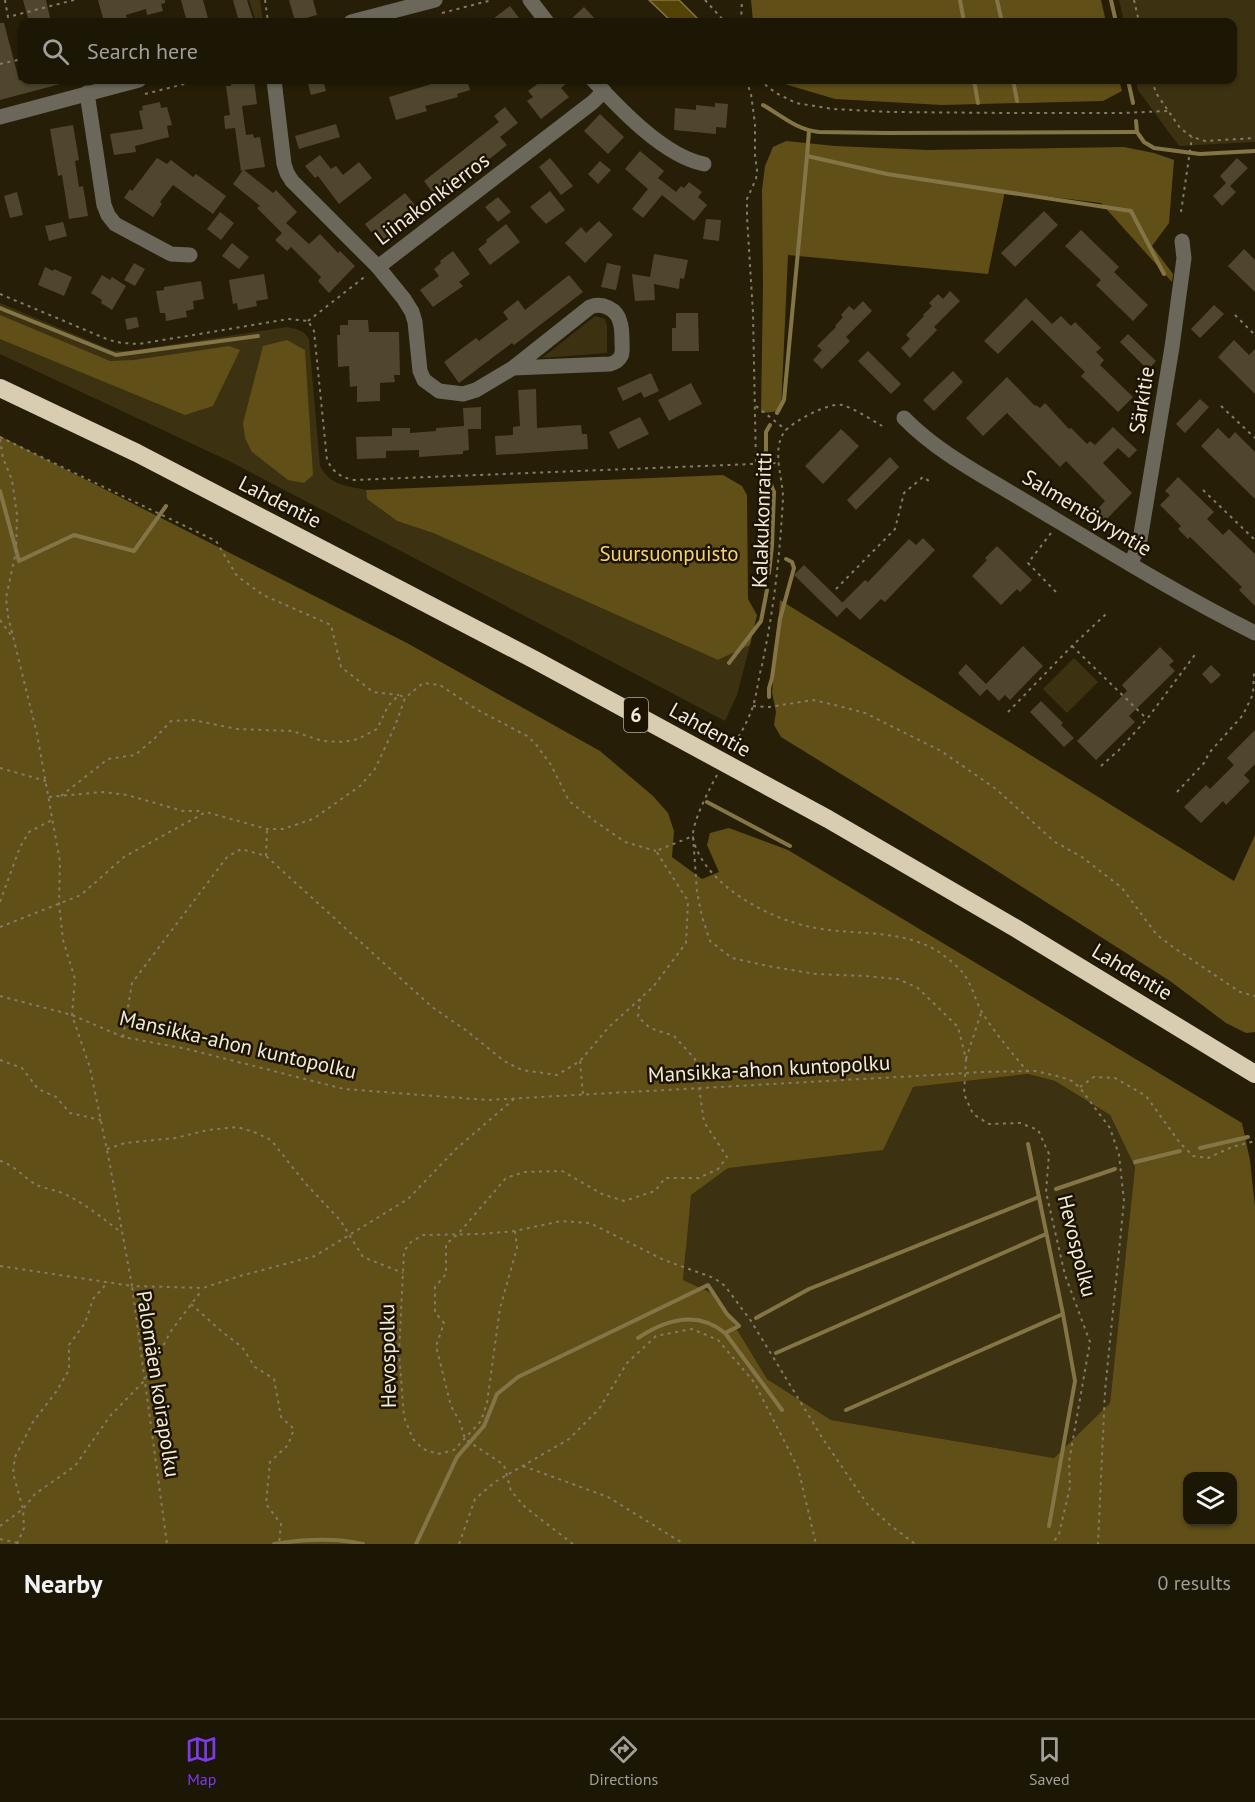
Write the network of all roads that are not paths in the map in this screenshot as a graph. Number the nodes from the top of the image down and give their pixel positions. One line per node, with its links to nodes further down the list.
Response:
1 (530, 0): 4 (street)
2 (436, 7): 3 (street)
3 (374, 18)
4 (544, 18)
5 (274, 84): 13 (street, Liinakonkierros)
6 (598, 85): 10 (street); 13 (street, Liinakonkierros)
7 (142, 87): 8 (street)
8 (87, 93): 9 (street); 12 (street)
9 (0, 117)
10 (704, 164)
11 (1182, 241): 17 (street, Särkitie)
12 (190, 255)
13 (378, 267): 14 (street)
14 (513, 368): 14 (street)
15 (0, 388): 19 (highway, Lahdentie / 6)
16 (904, 418): 17 (street, Salmentöyryntie)
17 (1130, 564): 18 (street, Salmentöyryntie)
18 (1255, 633)
19 (1255, 1074)

